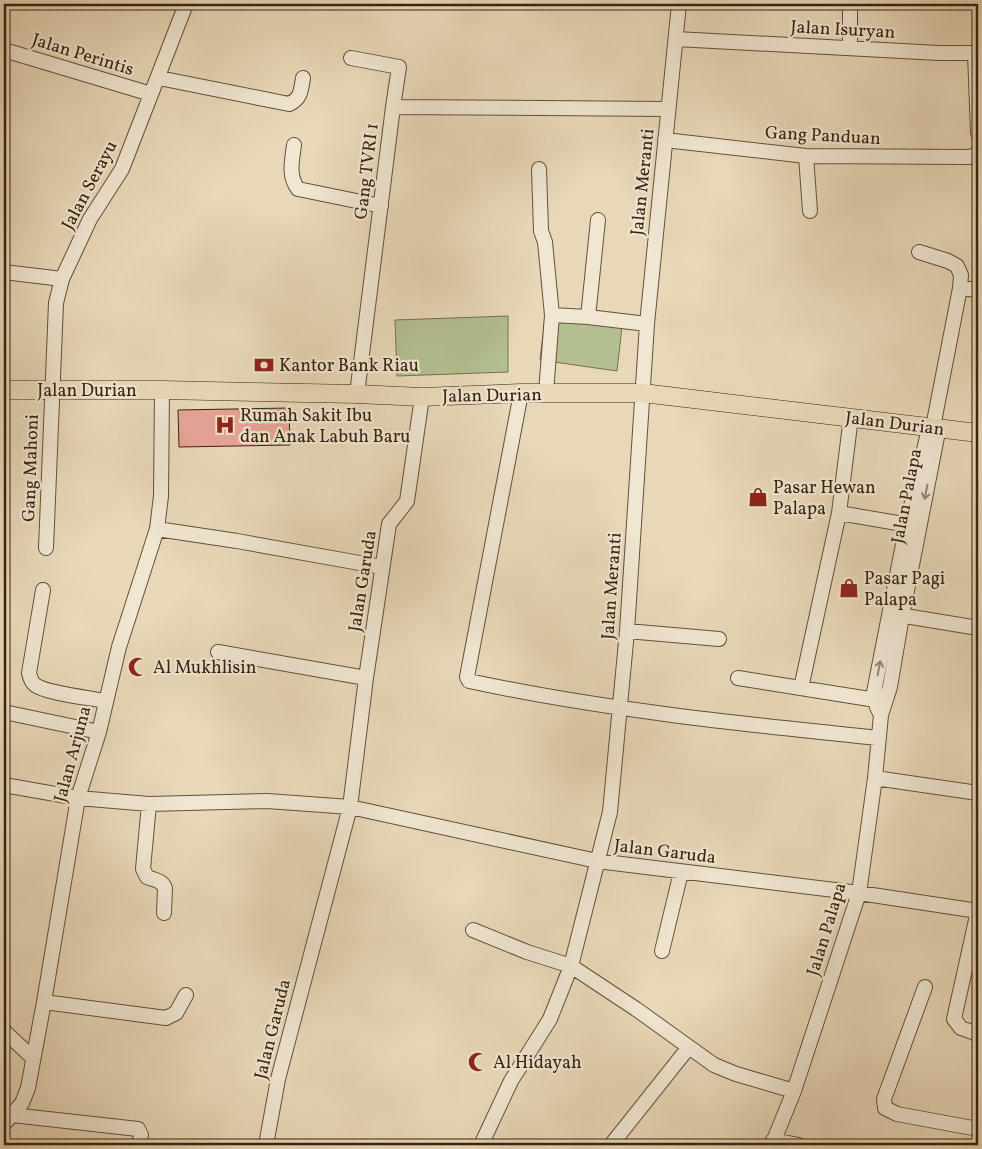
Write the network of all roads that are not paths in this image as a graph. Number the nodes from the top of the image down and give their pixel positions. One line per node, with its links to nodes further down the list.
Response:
1 (186, 4): 9 (street, Jalan Serayu)
2 (679, 4): 4 (street, Jalan Meranti)
3 (850, 4): 5 (street)
4 (676, 38): 5 (street, Jalan Isuryan); 13 (street, Jalan Meranti)
5 (850, 48): 7 (street, Jalan Isuryan)
6 (4, 50): 11 (street, Jalan Perintis)
7 (976, 53): 14 (street)
8 (351, 58): 12 (street)
9 (158, 78): 10 (street); 11 (street, Jalan Serayu)
10 (303, 78)
11 (151, 94): 25 (street, Jalan Serayu)
12 (393, 107): 13 (street, Gang TVRI 1); 20 (street, Gang TVRI 1)
13 (668, 109): 15 (street, Jalan Meranti)
14 (978, 133)
15 (666, 140): 18 (street, Gang Panduan); 30 (street, Jalan Meranti)
16 (294, 145): 20 (street)
17 (978, 152): 18 (street, Gang Panduan)
18 (806, 156): 21 (street)
19 (540, 169): 28 (street)
20 (381, 206): 35 (street, Gang TVRI 1)
21 (810, 211)
22 (598, 220): 29 (street)
23 (920, 252): 26 (street)
24 (4, 272): 25 (street)
25 (62, 279): 31 (street, Jalan Serayu)
26 (960, 288): 27 (street); 40 (street, Jalan Palapa)
27 (978, 290)
28 (552, 315): 29 (street); 36 (street)
29 (588, 317): 30 (street)
30 (647, 324): 37 (street, Jalan Meranti)
31 (52, 389): 32 (main road, Jalan Durian); 33 (main road, Jalan Durian); 45 (street, Gang Mahoni)
32 (4, 390)
33 (162, 390): 35 (main road, Jalan Durian); 44 (street, Jalan Arjuna)
34 (521, 393): 36 (main road, Jalan Durian); 38 (main road, Jalan Durian); 58 (street)
35 (357, 394): 38 (main road, Jalan Durian)
36 (546, 394): 37 (main road, Jalan Durian)
37 (643, 394): 39 (main road, Jalan Durian); 50 (street, Jalan Meranti)
38 (422, 397): 46 (street, Jalan Garuda)
39 (851, 417): 40 (main road, Jalan Durian); 42 (street)
40 (933, 427): 41 (main road, Jalan Durian); 43 (street, Jalan Palapa)
41 (978, 433)
42 (839, 513): 43 (street); 55 (street)
43 (913, 526): 48 (street, Jalan Palapa)
44 (157, 530): 46 (street); 56 (street, Jalan Arjuna)
45 (46, 548)
46 (382, 567): 53 (street, Jalan Garuda)
47 (43, 590): 56 (street)
48 (896, 615): 49 (street); 57 (street, Jalan Palapa)
49 (978, 628)
50 (627, 630): 51 (street); 58 (street, Jalan Meranti)
51 (719, 639)
52 (218, 652): 53 (street)
53 (366, 678): 67 (street, Jalan Garuda)
54 (738, 678): 55 (street)
55 (801, 688): 57 (street)
56 (105, 700): 60 (street, Jalan Arjuna)
57 (881, 706): 61 (street, Jalan Palapa)
58 (619, 708): 61 (street); 68 (street, Jalan Meranti)
59 (4, 712): 60 (street)
60 (99, 732): 65 (street, Jalan Arjuna)
61 (880, 738): 62 (street, Jalan Palapa)
62 (875, 778): 64 (street); 70 (street, Jalan Palapa)
63 (4, 785): 65 (street, Jalan Garuda)
64 (978, 793)
65 (78, 798): 66 (street, Jalan Garuda); 78 (street, Jalan Arjuna)
66 (150, 804): 67 (street, Jalan Garuda); 72 (street)
67 (350, 807): 68 (street, Jalan Garuda); 88 (street, Jalan Garuda)
68 (597, 861): 69 (street, Jalan Garuda); 75 (street, Jalan Meranti)
69 (681, 872): 70 (street, Jalan Garuda); 74 (street)
70 (859, 893): 71 (street, Jalan Garuda); 83 (street, Jalan Palapa)
71 (978, 911): 80 (street)
72 (164, 913)
73 (473, 930): 75 (street)
74 (662, 951)
75 (571, 966): 81 (street); 89 (street, Jalan Meranti)
76 (925, 988): 85 (street)
77 (186, 995): 78 (street)
78 (44, 1002): 82 (street, Jalan Arjuna)
79 (4, 1031): 82 (street)
80 (978, 1034)
81 (689, 1047): 83 (street); 90 (street)
82 (33, 1058): 84 (street, Jalan Arjuna)
83 (794, 1091): 86 (street, Jalan Palapa)
84 (8, 1119): 87 (street)
85 (978, 1129)
86 (773, 1142): 91 (street)
87 (139, 1145)
88 (266, 1145)
89 (481, 1145)
90 (611, 1145)
91 (799, 1145)

